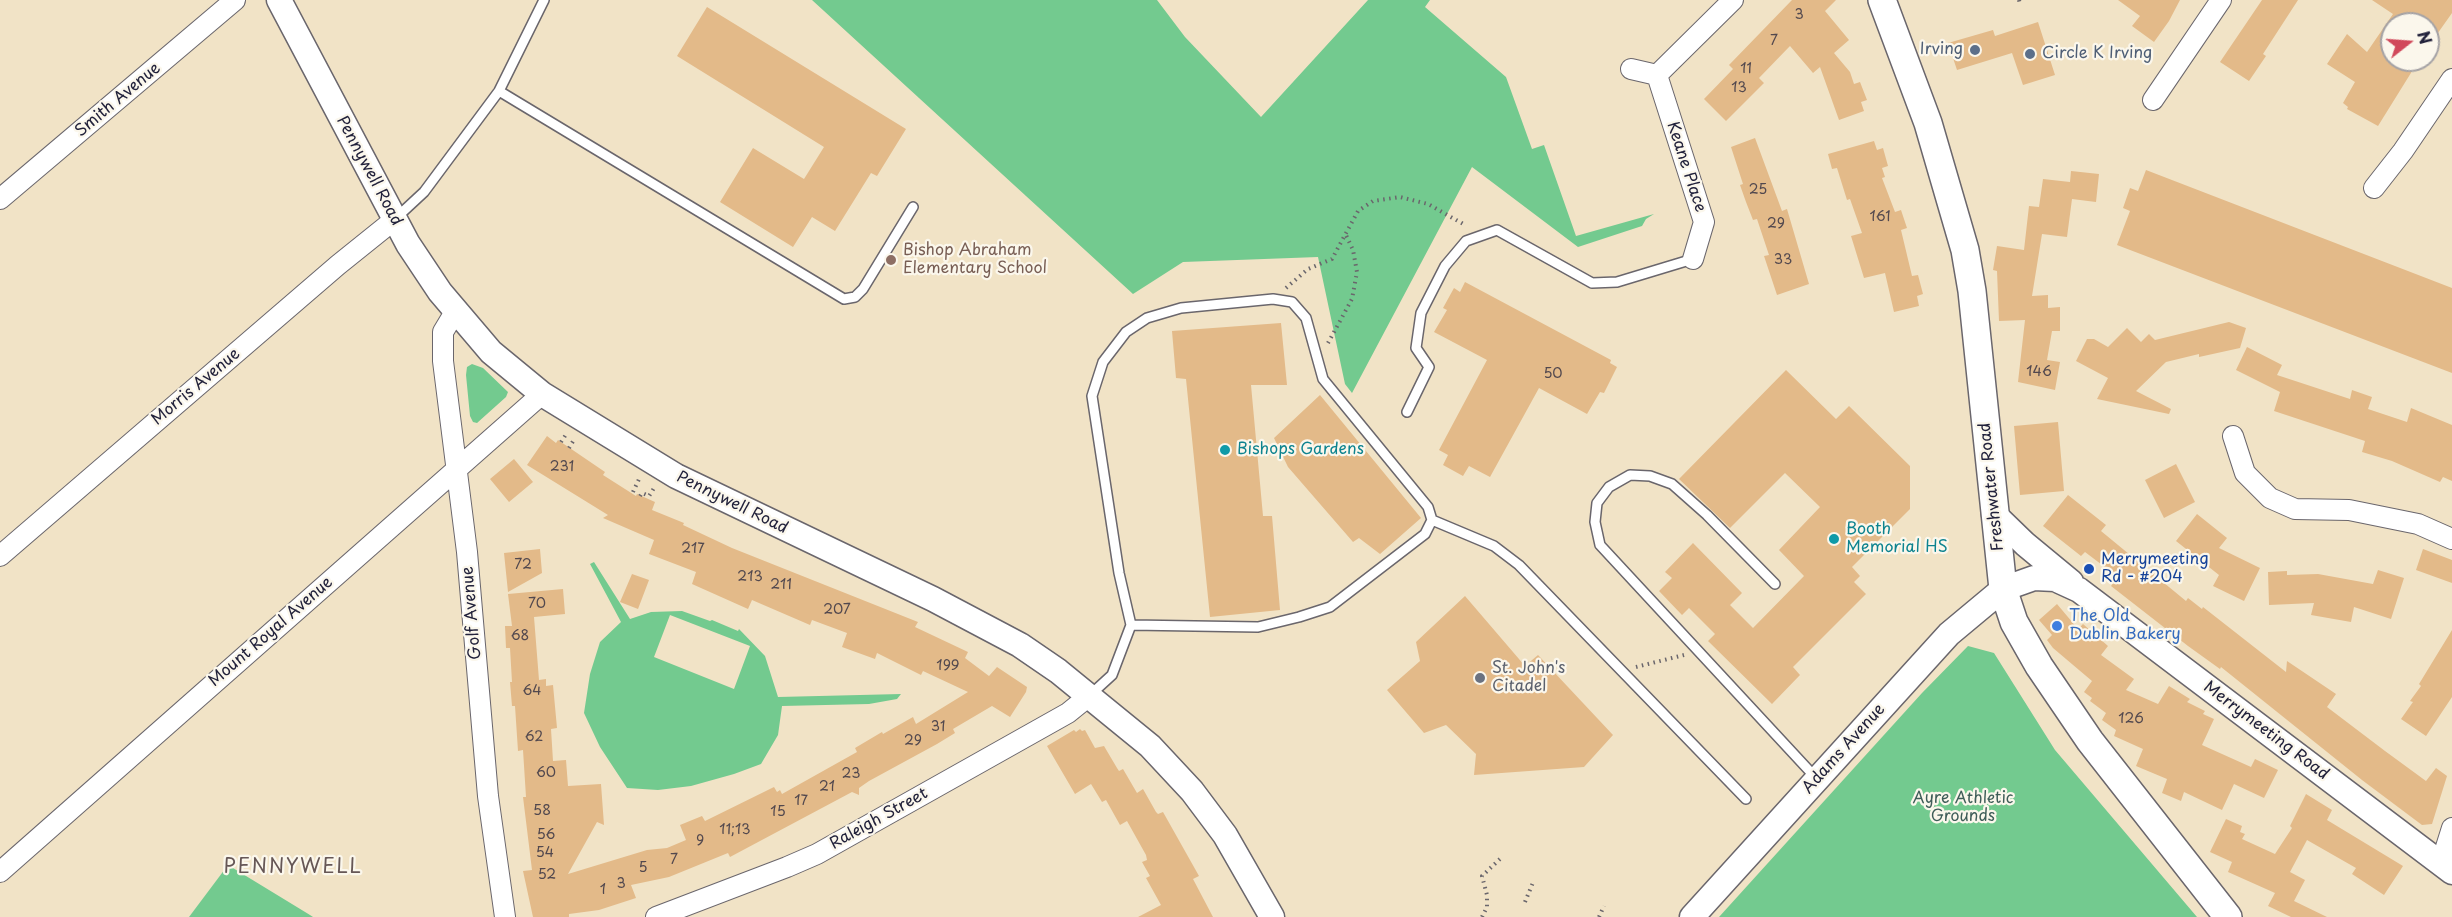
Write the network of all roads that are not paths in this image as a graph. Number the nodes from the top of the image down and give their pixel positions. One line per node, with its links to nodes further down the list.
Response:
1 (235, 0): 13 (street, Smith Avenue)
2 (279, 0): 15 (street, Pennywell Road)
3 (544, 0): 10 (lane)
4 (1733, 0): 8 (street)
5 (1882, 0): 22 (main road, Freshwater Road)
6 (2221, 0): 11 (street)
7 (1631, 69): 8 (street)
8 (1656, 75): 16 (street, Keane Place)
9 (2452, 79): 12 (street)
10 (499, 91): 14 (lane); 15 (lane)
11 (2153, 100)
12 (2373, 188)
13 (0, 199)
14 (913, 207)
15 (394, 220): 17 (street, Pennywell Road); 25 (street, Morris Avenue)
16 (1693, 259): 19 (lane)
17 (455, 312): 18 (street, Pennywell Road); 21 (street, Golf Avenue)
18 (542, 394): 21 (street, Mount Royal Avenue); 30 (street, Pennywell Road)
19 (1407, 412)
20 (2233, 436): 24 (street)
21 (457, 469): 35 (street, Mount Royal Avenue); 36 (street, Golf Avenue)
22 (1994, 514): 27 (main road, Freshwater Road); 28 (street, Merrymeeting Road)
23 (1432, 520): 29 (lane); 29 (lane); 32 (lane)
24 (2452, 538)
25 (0, 556)
26 (1775, 584): 31 (lane)
27 (2003, 589): 28 (street, Merrymeeting Road); 31 (street, Adams Avenue); 40 (main road, Freshwater Road)
28 (2079, 590): 34 (street, Merrymeeting Road)
29 (1131, 625): 30 (lane)
30 (1089, 696): 37 (street, Raleigh Street); 38 (street, Pennywell Road)
31 (1816, 779): 39 (street, Adams Avenue)
32 (1746, 799)
33 (2452, 828): 34 (street)
34 (2447, 868)
35 (0, 872)
36 (505, 917)
37 (656, 917)
38 (1272, 917)
39 (1692, 917)
40 (2228, 917)

